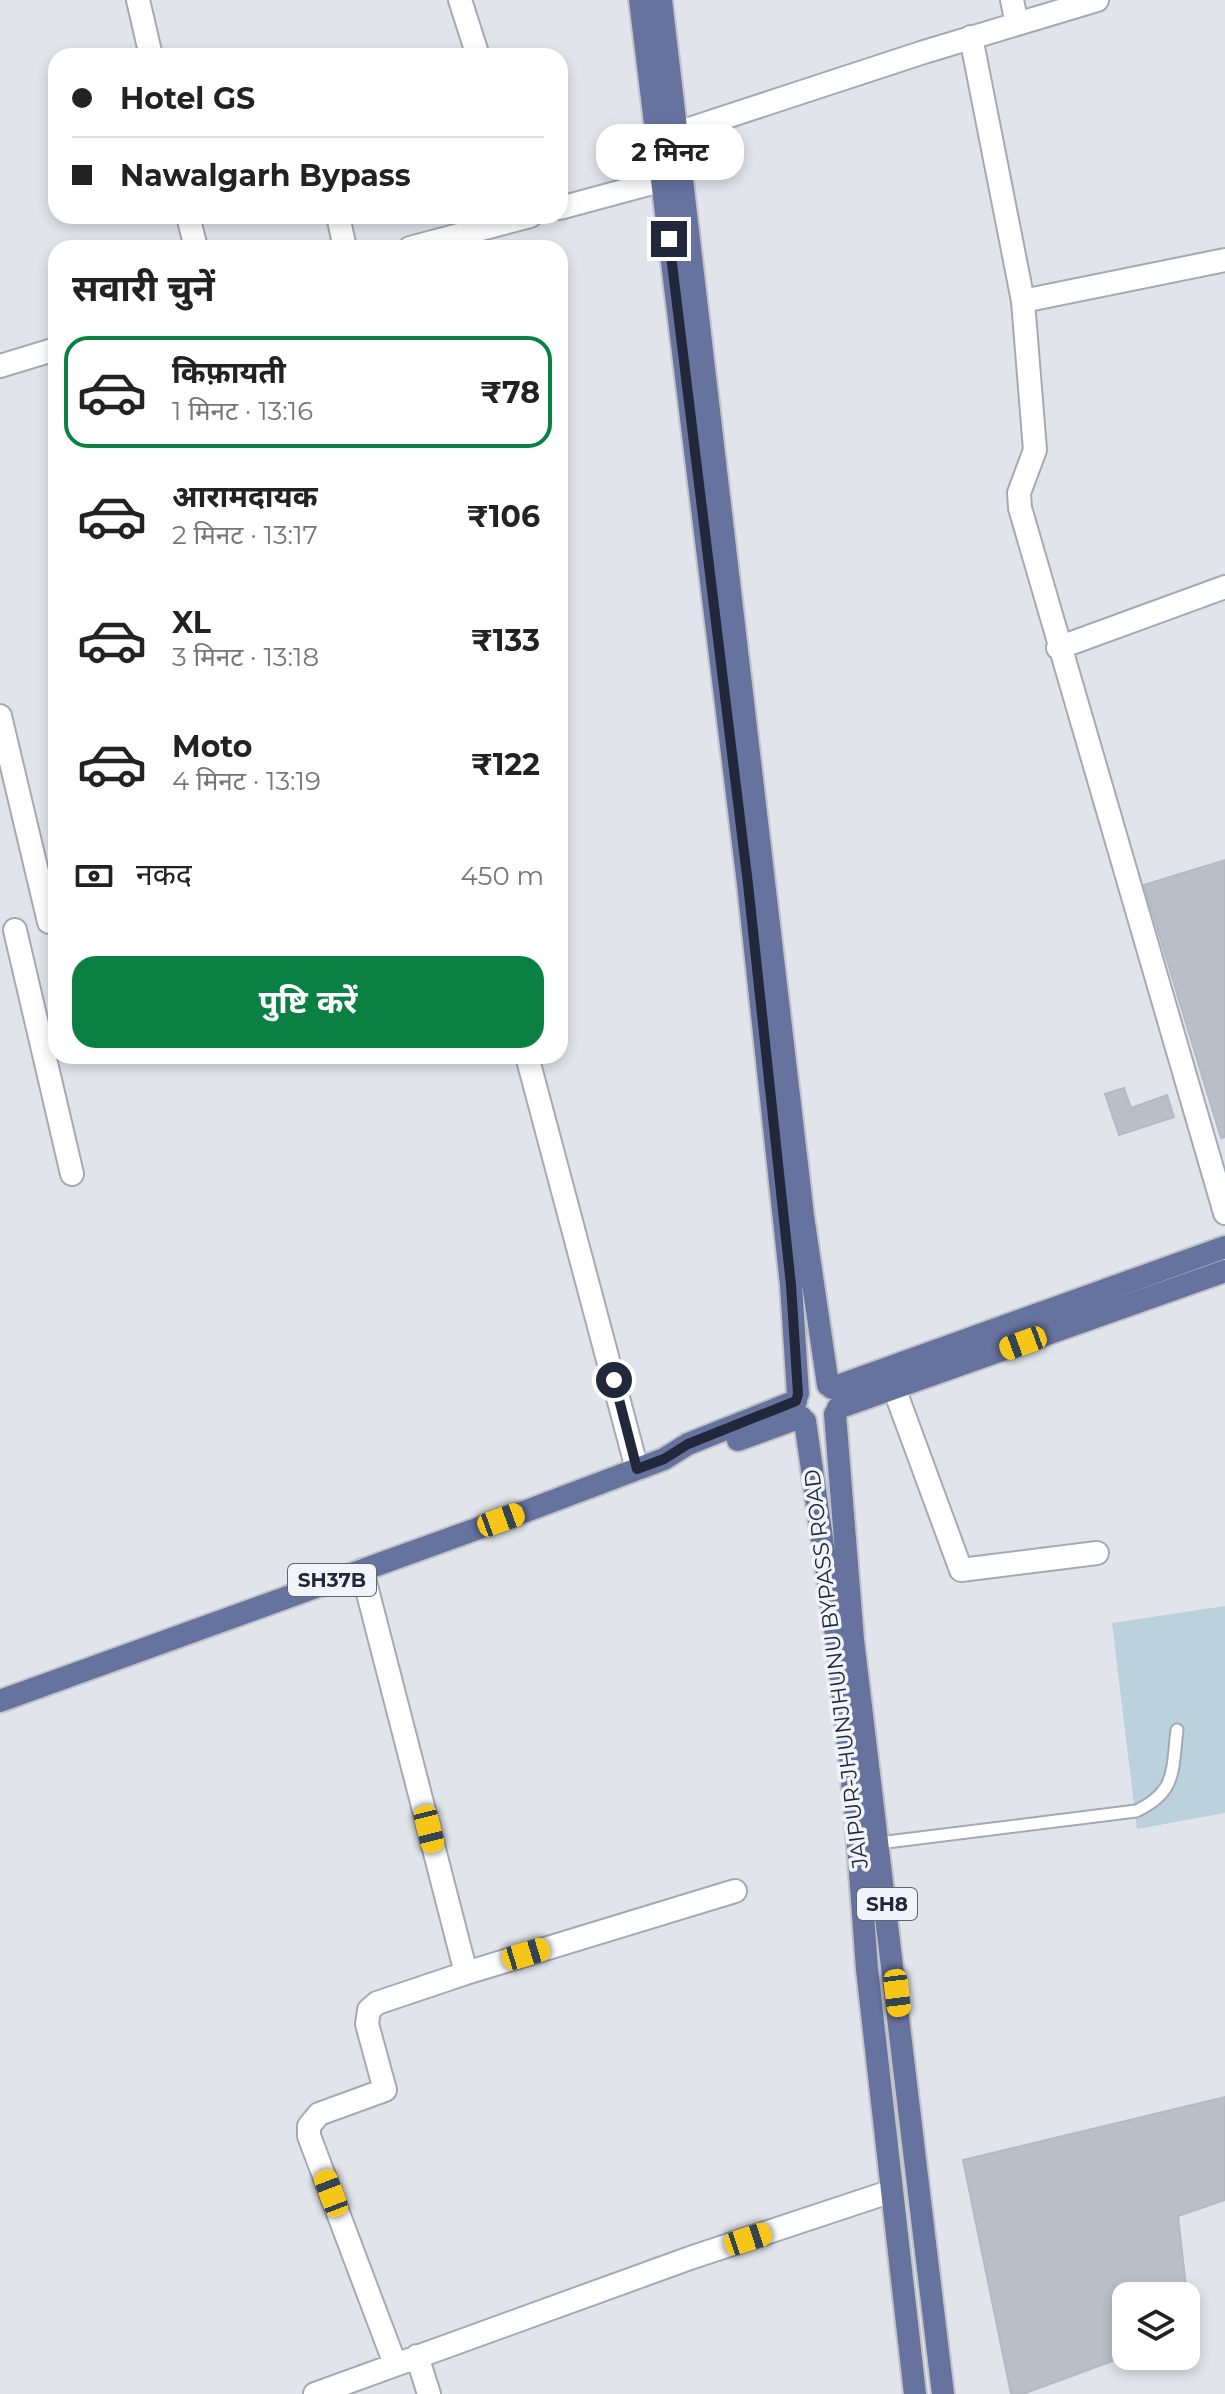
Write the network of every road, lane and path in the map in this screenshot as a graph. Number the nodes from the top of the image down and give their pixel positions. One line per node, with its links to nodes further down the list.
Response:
1 (138, 0): 9 (street)
2 (460, 0): 10 (street)
3 (640, 0): 12 (main road, SH8)
4 (661, 0): 11 (main road, SH8)
5 (1012, 0): 7 (street)
6 (1097, 0): 7 (street)
7 (1017, 24): 8 (street)
8 (971, 37): 11 (street); 17 (street)
9 (149, 48)
10 (475, 48)
11 (677, 133): 29 (main road, SH8)
12 (660, 181): 13 (street); 29 (main road, SH8)
13 (568, 206)
14 (500, 224): 15 (street)
15 (443, 240)
16 (1225, 260): 17 (street)
17 (1023, 301): 21 (street)
18 (48, 351): 19 (street)
19 (0, 366)
20 (1225, 587): 21 (street)
21 (1058, 648): 28 (street)
22 (0, 716): 23 (street)
23 (48, 902)
24 (48, 922): 25 (street)
25 (7, 932): 27 (street)
26 (529, 1064): 35 (street)
27 (72, 1174)
28 (1225, 1213)
29 (793, 1216): 33 (main road, SH8); 34 (main road, SH8)
30 (1225, 1247): 33 (main road)
31 (1225, 1271): 32 (main road)
32 (894, 1388): 33 (main road); 36 (street)
33 (833, 1399): 34 (main road); 34 (main road); 38 (main road, SH8)
34 (800, 1408): 35 (main road, SH37B); 38 (main road, JAIPUR-JHUNJHUNU BYPASS ROAD / SH8)
35 (637, 1469): 37 (main road, SH37B)
36 (1097, 1553)
37 (362, 1570): 39 (main road, SH37B); 43 (street)
38 (845, 1641): 41 (main road, SH8); 44 (main road, JAIPUR-JHUNJHUNU BYPASS ROAD / SH8)
39 (0, 1701)
40 (1177, 1730): 41 (lane)
41 (879, 1843): 50 (main road, SH8)
42 (735, 1891): 43 (street)
43 (466, 1973): 46 (street)
44 (892, 2191): 45 (street); 49 (main road, JAIPUR-JHUNJHUNU BYPASS ROAD / SH8)
45 (417, 2356): 46 (street); 48 (street)
46 (395, 2364): 47 (street)
47 (315, 2394)
48 (429, 2394)
49 (915, 2394)
50 (943, 2394)

